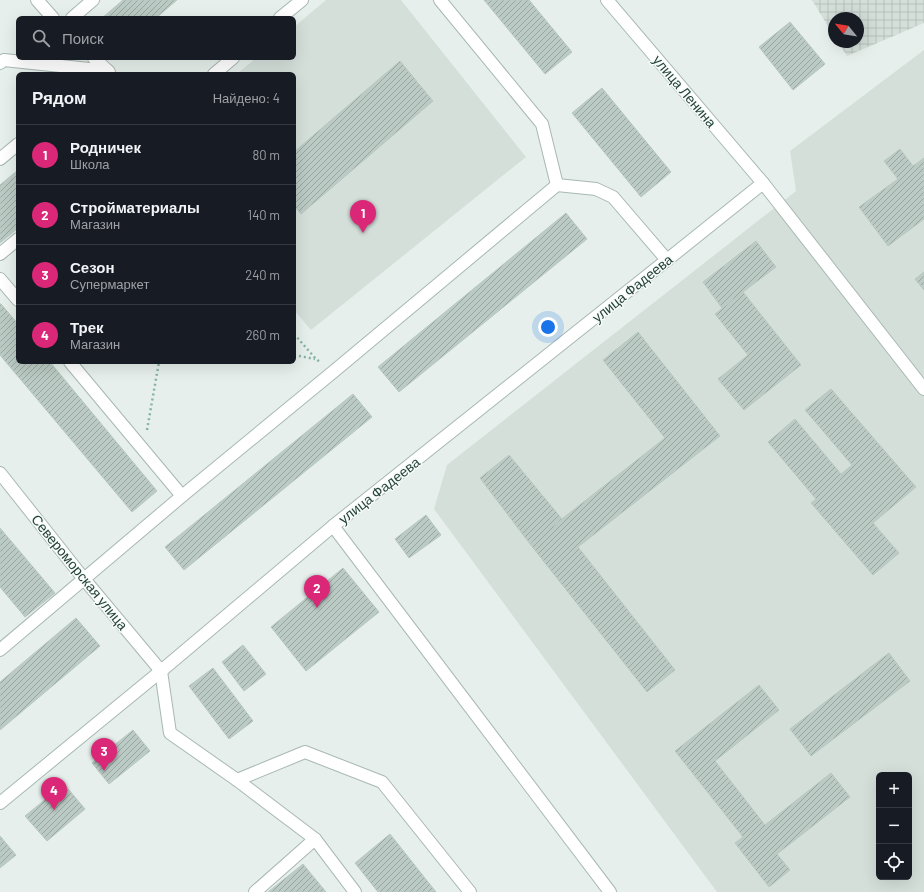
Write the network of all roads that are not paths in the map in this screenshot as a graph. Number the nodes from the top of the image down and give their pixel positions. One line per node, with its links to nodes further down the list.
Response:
1 (38, 0): 6 (street)
2 (93, 0): 7 (street)
3 (302, 0): 8 (street)
4 (440, 0): 18 (street)
5 (607, 0): 17 (street, улица Ленина)
6 (51, 16)
7 (74, 16)
8 (282, 16)
9 (96, 60): 13 (street)
10 (231, 60): 14 (street)
11 (0, 63): 12 (street)
12 (100, 72)
13 (107, 72)
14 (216, 72)
15 (16, 146): 16 (street)
16 (0, 159)
17 (763, 183): 21 (street, улица Фадеева); 25 (street, улица Ленина)
18 (557, 185): 21 (street); 27 (street)
19 (16, 241): 20 (street)
20 (0, 254)
21 (668, 260): 28 (street, улица Фадеева)
22 (0, 279): 23 (street)
23 (16, 298)
24 (72, 364): 27 (street)
25 (924, 389)
26 (0, 473): 29 (street, Североморская улица)
27 (182, 496): 29 (street)
28 (333, 526): 31 (street, улица Фадеева); 38 (street)
29 (84, 579): 30 (street); 31 (street, Североморская улица)
30 (1, 648)
31 (161, 670): 32 (street); 33 (street, улица Фадеева)
32 (237, 780): 34 (street); 37 (street)
33 (0, 803)
34 (315, 839): 35 (street); 36 (street)
35 (255, 892)
36 (355, 892)
37 (470, 892)
38 (610, 892)

